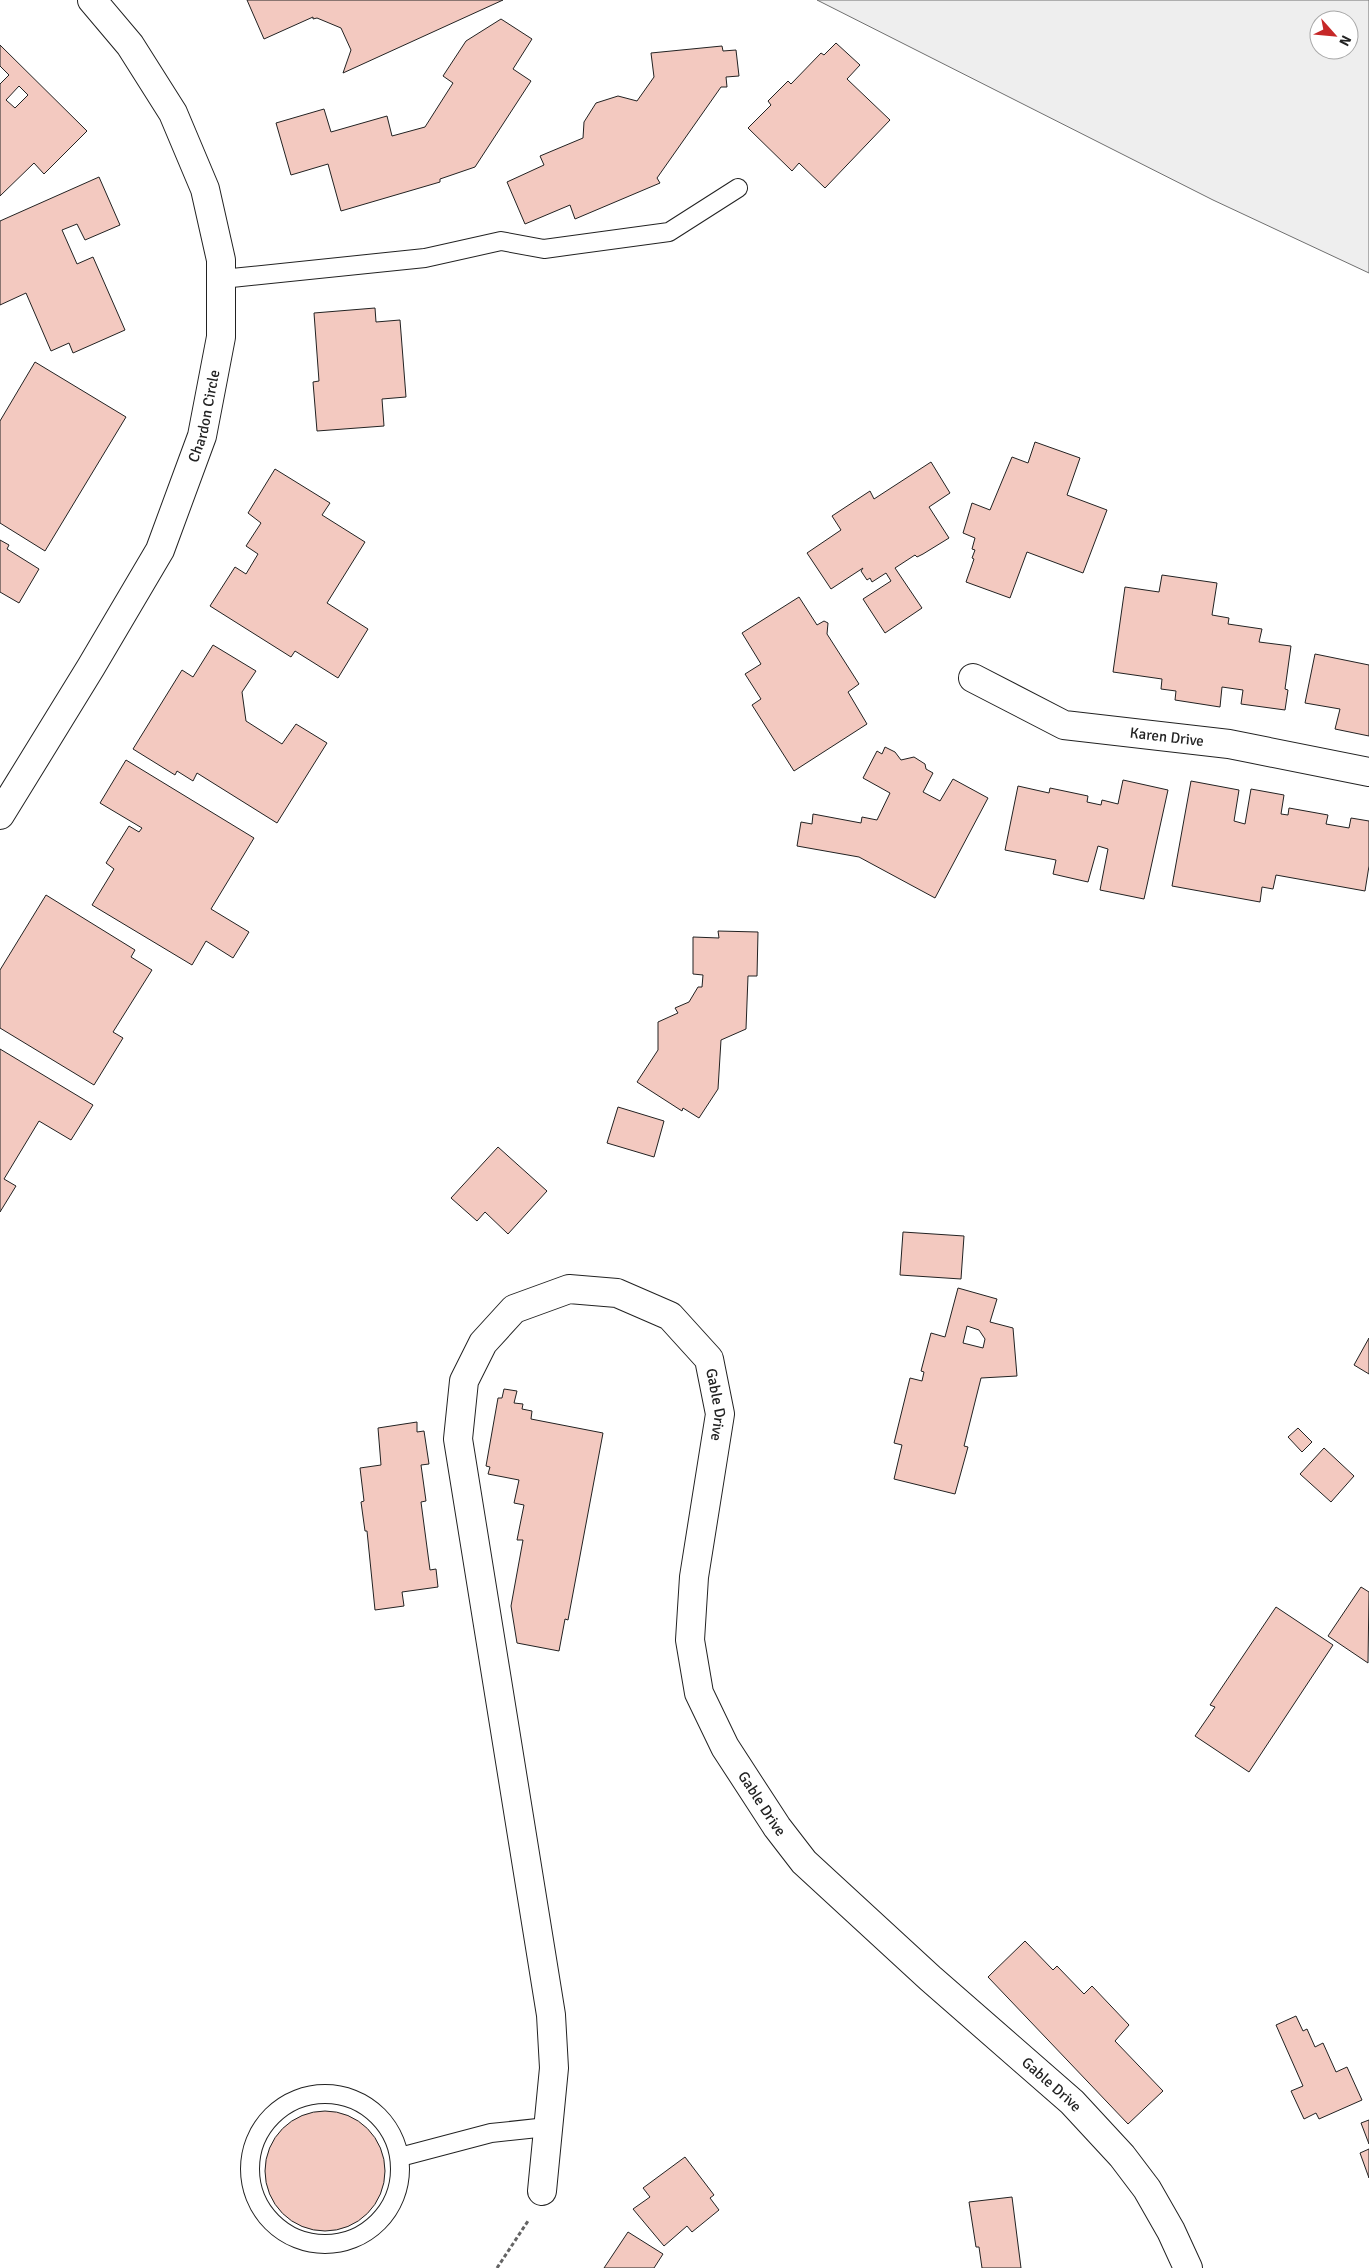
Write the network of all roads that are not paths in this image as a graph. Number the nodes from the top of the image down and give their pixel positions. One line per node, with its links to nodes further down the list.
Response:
1 (92, 0): 3 (street, Chardon Circle)
2 (738, 188): 3 (lane)
3 (222, 279): 6 (street, Chardon Circle)
4 (973, 678): 5 (street, Karen Drive)
5 (1369, 772)
6 (0, 815)
7 (547, 2127): 8 (lane); 9 (street, Gable Drive); 10 (street, Gable Drive)
8 (400, 2157): 8 (lane)
9 (542, 2191)
10 (1188, 2268)

